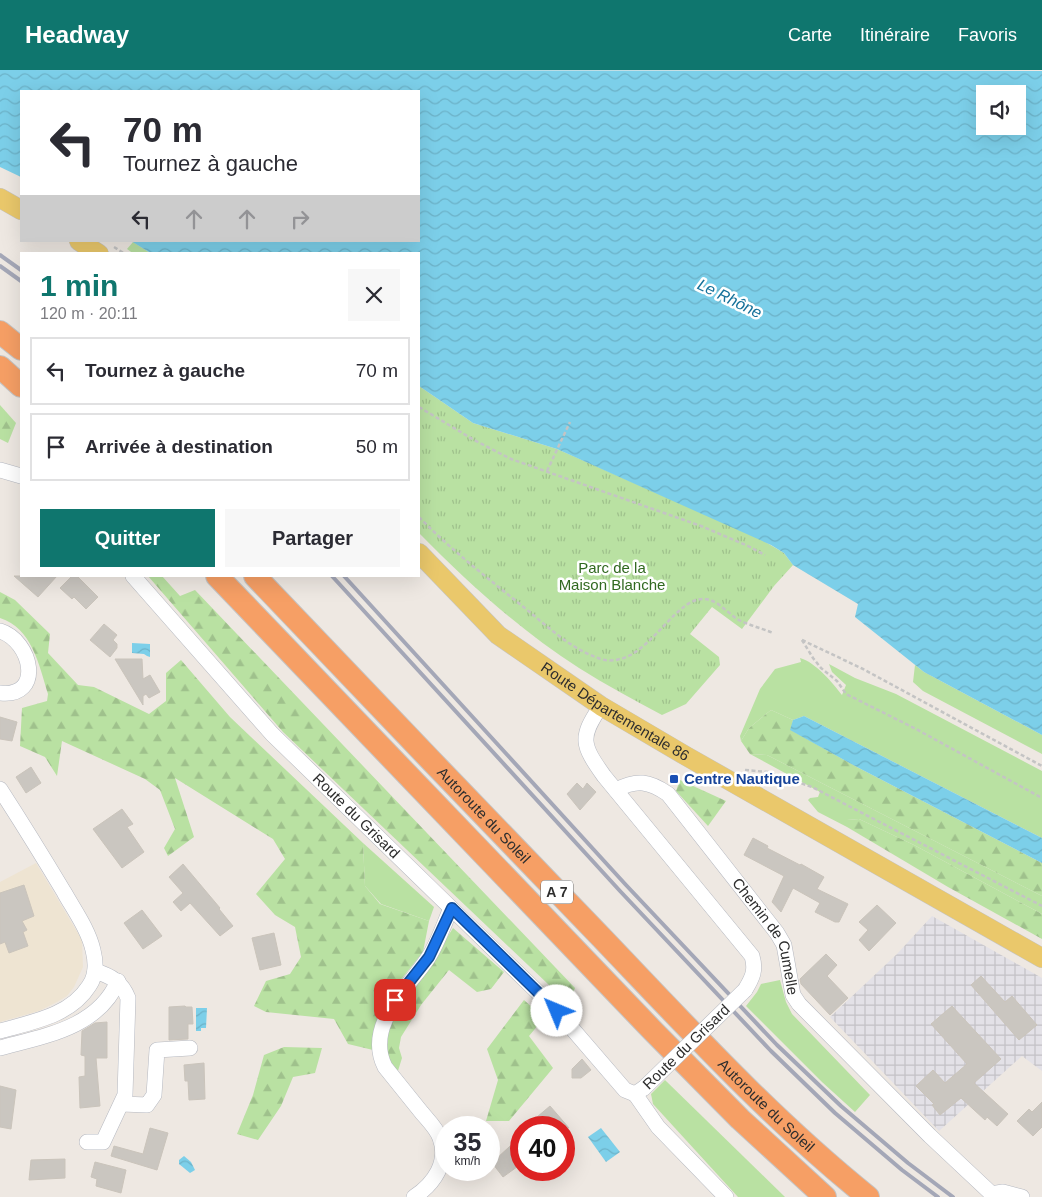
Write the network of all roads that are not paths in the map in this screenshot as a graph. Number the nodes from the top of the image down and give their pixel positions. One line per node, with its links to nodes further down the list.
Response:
1 (0, 198): 2 (main road)
2 (20, 209)
3 (81, 242): 4 (main road)
4 (96, 252)
5 (0, 332): 6 (highway)
6 (20, 348)
7 (0, 367): 8 (highway)
8 (20, 385)
9 (0, 470): 10 (street)
10 (20, 476)
11 (420, 555): 17 (main road, Route Départementale 86)
12 (134, 577): 20 (street, Route du Grisard)
13 (218, 577): 33 (highway, Autoroute du Soleil / A 7)
14 (256, 577): 34 (highway, Autoroute du Soleil / A 7)
15 (0, 631): 16 (street)
16 (0, 693)
17 (601, 706): 19 (street, Route du Grisard); 21 (main road, Route Départementale 86)
18 (0, 789): 22 (street)
19 (616, 790): 27 (street, Route du Grisard, bridge); 30 (street, Chemin de Cumelle)
20 (452, 908): 27 (street, Route du Grisard); 31 (street)
21 (1042, 958)
22 (95, 971): 23 (street); 24 (street)
23 (118, 981): 25 (street); 28 (street)
24 (0, 1031)
25 (0, 1048)
26 (190, 1048): 28 (street)
27 (640, 1091): 32 (street)
28 (122, 1104): 29 (street)
29 (88, 1142)
30 (993, 1196): 35 (street)
31 (414, 1197)
32 (726, 1197)
33 (825, 1197)
34 (868, 1197)
35 (1022, 1197)

